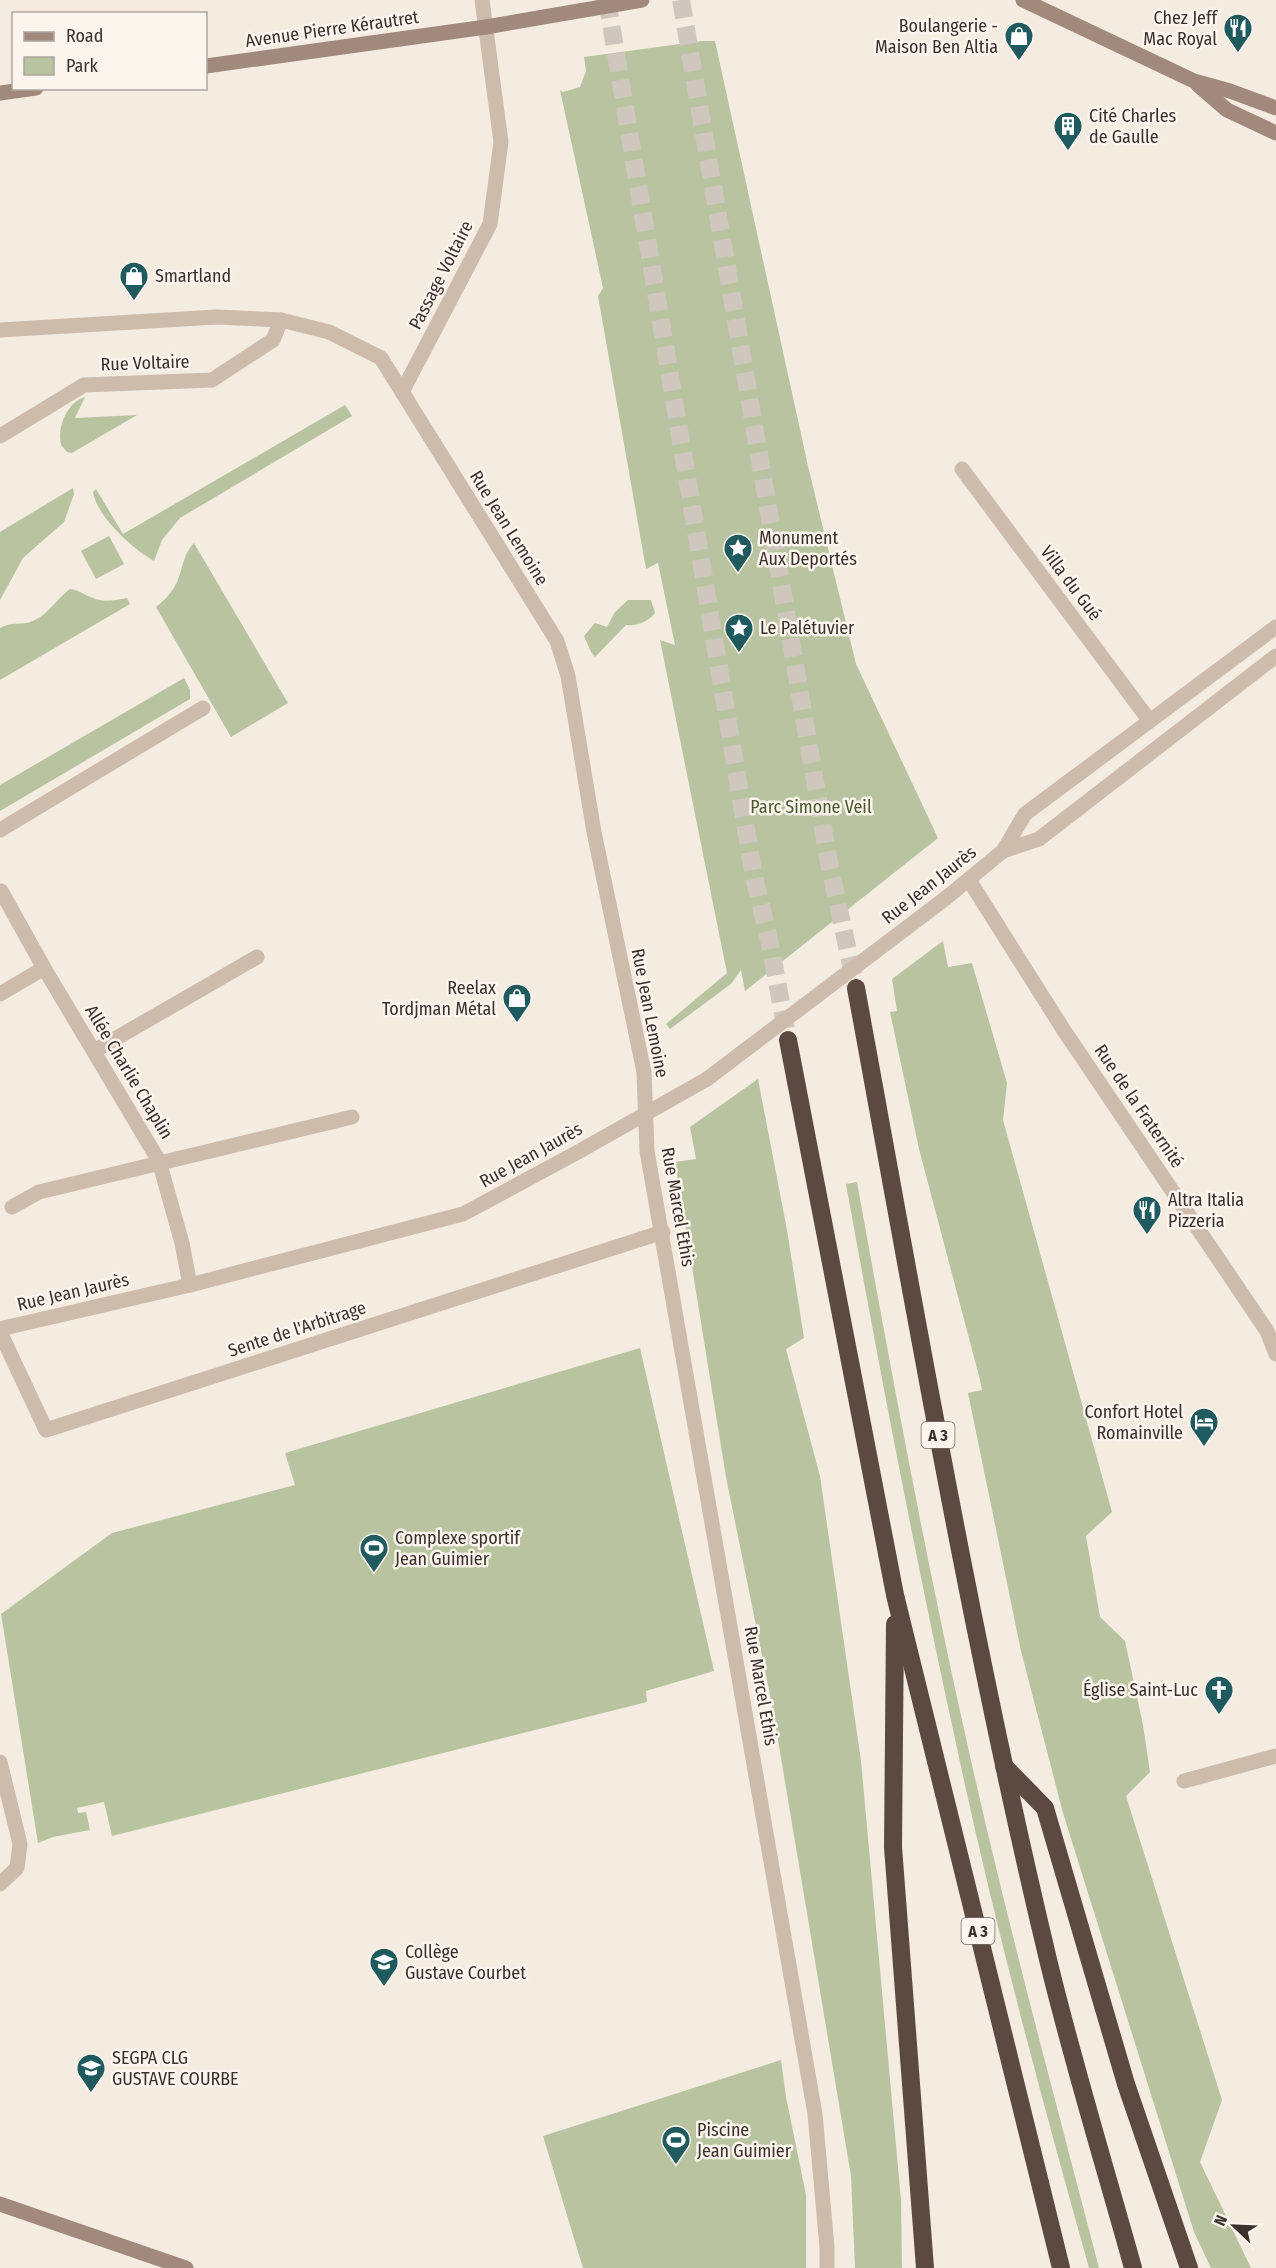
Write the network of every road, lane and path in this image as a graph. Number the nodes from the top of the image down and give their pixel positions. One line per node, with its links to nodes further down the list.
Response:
1 (482, 0): 4 (street, Passage Voltaire)
2 (642, 0): 4 (main road, Avenue Pierre Kérautret, bridge)
3 (1023, 0): 6 (main road)
4 (486, 27): 5 (main road, Avenue Pierre Kérautret); 13 (street, Passage Voltaire)
5 (207, 66)
6 (1194, 81): 9 (main road); 10 (main road)
7 (22, 90): 8 (main road)
8 (0, 93)
9 (1276, 108)
10 (1276, 133)
11 (281, 320): 12 (street, Rue Jean Lemoine); 13 (street, Rue Jean Lemoine); 14 (street, Rue Voltaire)
12 (0, 330)
13 (402, 392): 30 (street, Rue Jean Lemoine)
14 (0, 436)
15 (962, 469): 19 (street, Villa du Gué)
16 (1276, 627): 19 (street, Rue Jean Jaurès)
17 (1276, 656): 21 (street, Rue Jean Jaurès)
18 (203, 708): 20 (street)
19 (1149, 720): 21 (street, Rue Jean Jaurès)
20 (0, 830)
21 (1003, 851): 22 (street, Rue Jean Jaurès)
22 (969, 880): 30 (street, Rue Jean Jaurès, bridge); 37 (street, Rue de la Fraternité)
23 (1, 891): 25 (street, Allée Charlie Chaplin)
24 (257, 957): 29 (street)
25 (44, 968): 27 (street); 29 (street, Allée Charlie Chaplin)
26 (856, 988): 41 (highway, A 3)
27 (0, 994)
28 (788, 1040): 38 (highway, A 3)
29 (94, 1052): 32 (street, Allée Charlie Chaplin)
30 (645, 1112): 34 (street, Rue Marcel Ethis); 35 (street, Rue Jean Jaurès)
31 (352, 1117): 32 (street)
32 (159, 1161): 33 (street); 35 (street, Allée Charlie Chaplin)
33 (12, 1207)
34 (663, 1232): 36 (street, Sente de l'Arbitrage); 46 (street, Rue Marcel Ethis)
35 (190, 1286): 36 (street, Rue Jean Jaurès)
36 (0, 1330)
37 (1276, 1354)
38 (896, 1595): 47 (highway); 48 (highway, A 3)
39 (1276, 1756): 42 (street)
40 (0, 1762): 43 (street)
41 (1004, 1766): 49 (highway, A 3); 50 (highway)
42 (1184, 1781)
43 (0, 1884)
44 (0, 2204): 45 (main road)
45 (186, 2268)
46 (827, 2268)
47 (925, 2268)
48 (1061, 2268)
49 (1133, 2268)
50 (1189, 2268)

